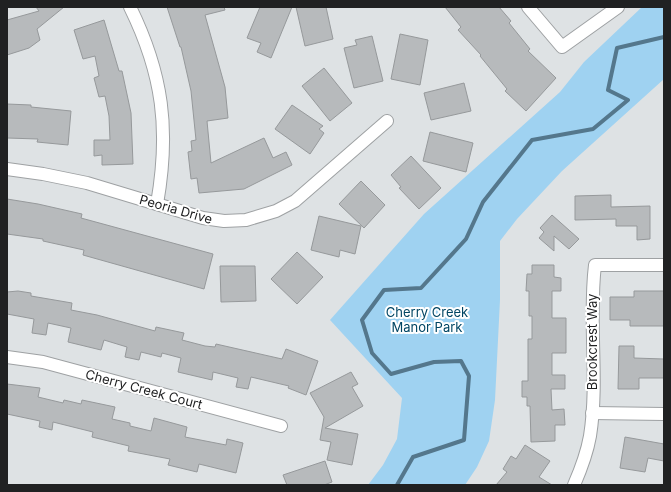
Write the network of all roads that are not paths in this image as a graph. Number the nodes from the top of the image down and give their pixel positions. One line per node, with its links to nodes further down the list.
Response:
1 (130, 7): 6 (street)
2 (528, 7): 3 (street)
3 (618, 7)
4 (387, 121): 6 (street, Peoria Drive)
5 (7, 169): 6 (street, Peoria Drive)
6 (157, 204)
7 (664, 265): 9 (street, Brookcrest Way)
8 (7, 357): 11 (street, Cherry Creek Court)
9 (592, 413): 10 (street); 12 (street, Brookcrest Way)
10 (664, 414)
11 (280, 426)
12 (574, 485)

